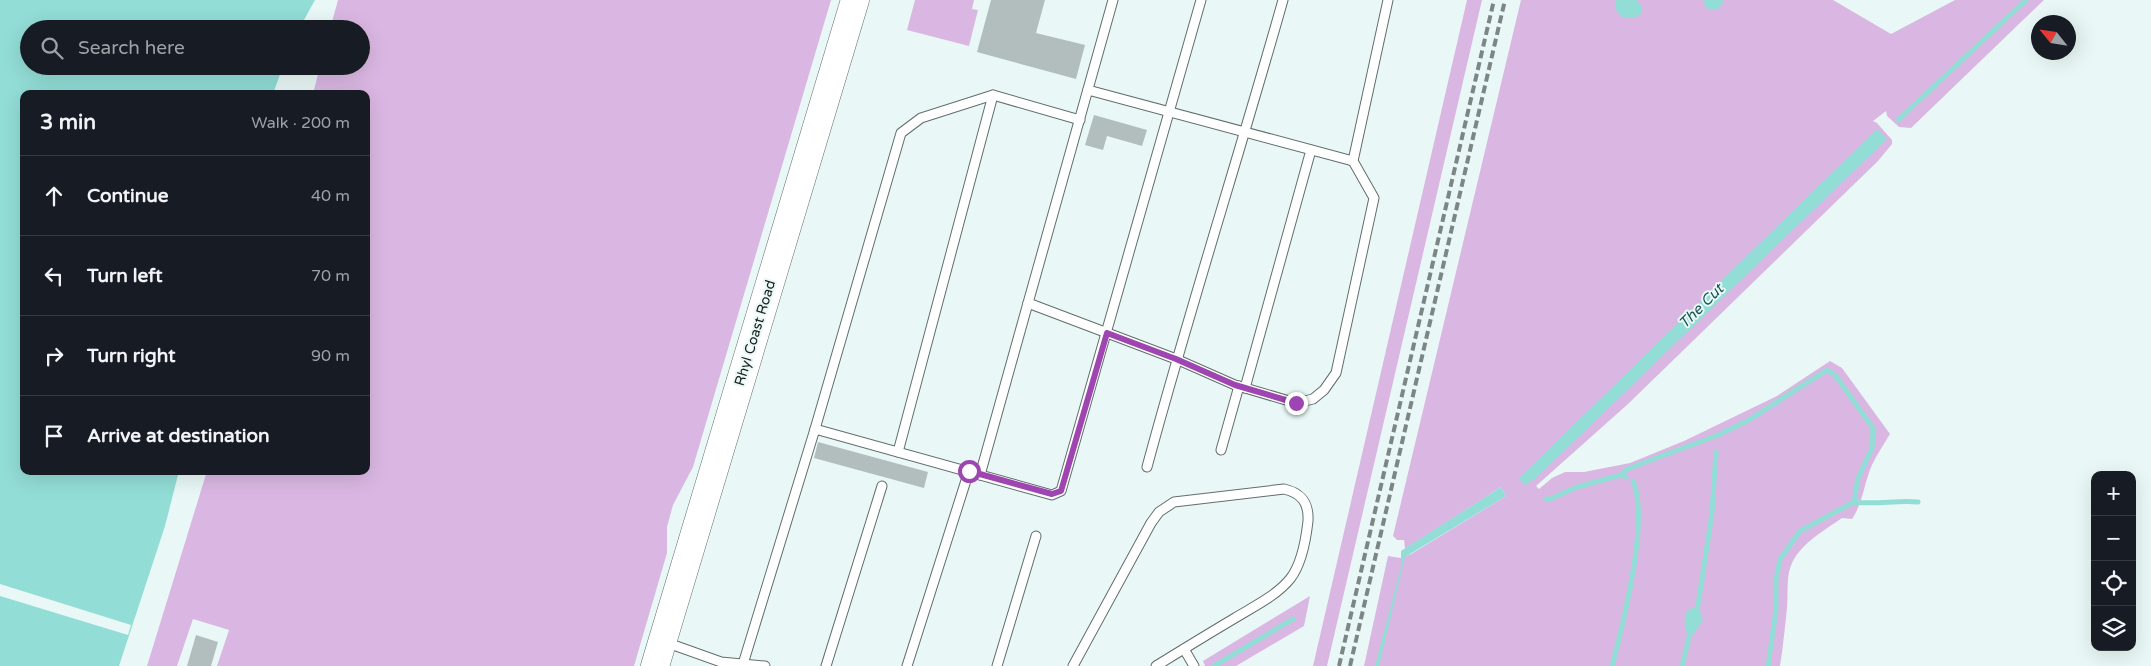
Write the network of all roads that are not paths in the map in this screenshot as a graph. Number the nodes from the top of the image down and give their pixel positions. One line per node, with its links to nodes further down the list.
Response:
1 (855, 0): 26 (main road, Rhyl Coast Road)
2 (1113, 0): 6 (lane)
3 (1200, 0): 8 (lane)
4 (1284, 0): 10 (lane)
5 (1388, 0): 12 (lane)
6 (1088, 90): 8 (lane); 9 (lane)
7 (993, 95): 9 (lane); 17 (lane); 19 (lane)
8 (1169, 112): 10 (lane); 14 (lane)
9 (1080, 120): 13 (lane)
10 (1246, 133): 11 (lane); 15 (lane)
11 (1311, 150): 12 (lane); 16 (lane)
12 (1353, 161): 16 (lane)
13 (1028, 303): 14 (lane); 22 (lane)
14 (1107, 333): 15 (lane); 22 (lane)
15 (1176, 359): 16 (lane); 20 (lane)
16 (1242, 387): 18 (lane)
17 (815, 429): 19 (lane); 27 (lane)
18 (1221, 450)
19 (898, 452): 21 (lane)
20 (1147, 467)
21 (969, 471): 22 (lane); 31 (lane)
22 (980, 474)
23 (882, 486): 30 (lane)
24 (1036, 536): 32 (lane)
25 (1184, 649): 28 (lane); 33 (lane); 34 (lane)
26 (658, 653): 27 (lane)
27 (743, 664): 29 (lane)
28 (1193, 664)
29 (764, 666)
30 (826, 666)
31 (907, 666)
32 (996, 666)
33 (1073, 666)
34 (1156, 666)

